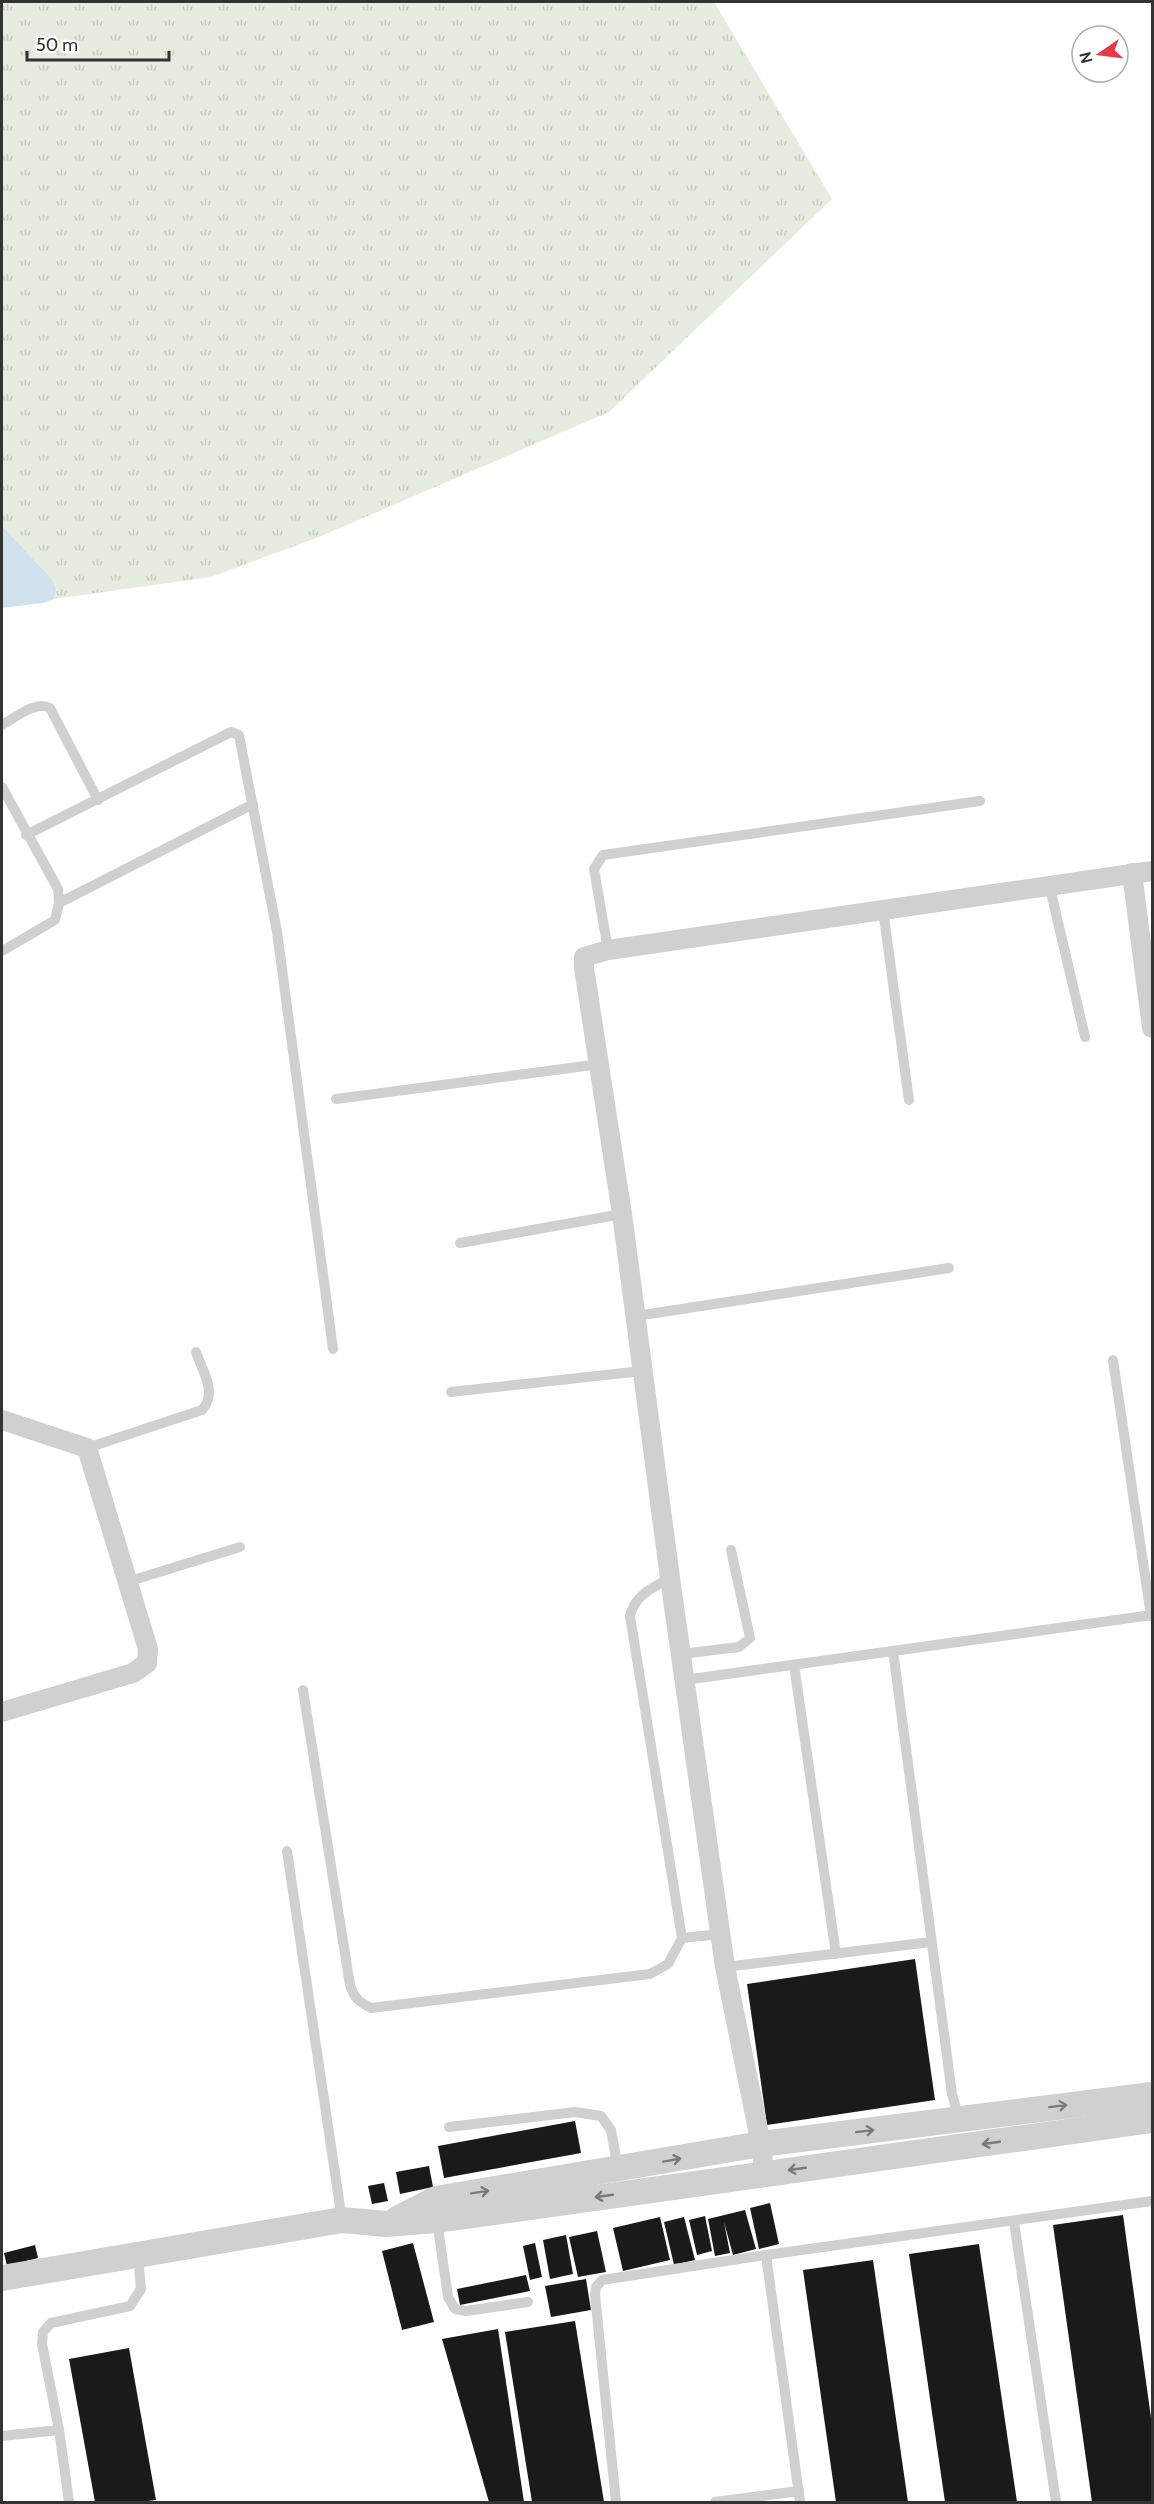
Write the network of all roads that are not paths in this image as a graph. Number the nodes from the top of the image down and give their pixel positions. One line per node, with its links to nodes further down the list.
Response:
1 (2, 725): 3 (lane)
2 (2, 787): 6 (lane)
3 (98, 800): 5 (lane); 6 (lane)
4 (980, 801): 12 (lane)
5 (253, 804): 10 (lane); 24 (lane)
6 (26, 835): 10 (lane)
7 (1152, 871): 8 (street)
8 (1132, 873): 9 (street); 14 (street)
9 (1049, 884): 11 (street); 16 (lane)
10 (59, 903): 13 (lane)
11 (883, 910): 12 (street); 19 (lane)
12 (608, 950): 17 (street)
13 (2, 951)
14 (1151, 1006): 15 (street)
15 (1152, 1028)
16 (1085, 1036)
17 (600, 1064): 18 (lane); 20 (street)
18 (336, 1099)
19 (909, 1100)
20 (622, 1214): 21 (lane); 23 (street)
21 (460, 1243)
22 (949, 1268): 23 (lane)
23 (636, 1316): 27 (street)
24 (333, 1349)
25 (196, 1352): 30 (lane)
26 (1113, 1360): 35 (lane)
27 (642, 1371): 28 (lane); 33 (street)
28 (451, 1392)
29 (2, 1420): 30 (street)
30 (87, 1448): 34 (street)
31 (240, 1547): 34 (lane)
32 (731, 1550): 37 (lane)
33 (670, 1578): 37 (street); 44 (lane)
34 (127, 1582): 41 (street)
35 (1152, 1615): 36 (lane)
36 (893, 1651): 38 (lane); 45 (lane)
37 (681, 1654): 39 (street)
38 (794, 1665): 39 (lane); 46 (lane)
39 (684, 1680): 43 (street)
40 (303, 1690): 44 (lane)
41 (2, 1712)
42 (287, 1851): 59 (lane)
43 (721, 1934): 44 (lane); 47 (street)
44 (682, 1938)
45 (931, 1942): 46 (lane); 50 (lane)
46 (836, 1954): 47 (lane)
47 (725, 1967): 54 (street)
48 (1152, 2095): 49 (street)
49 (1112, 2100): 50 (street, one-way to 49); 52 (street)
50 (959, 2119): 54 (street, one-way to 50)
51 (1152, 2120): 52 (street)
52 (1114, 2125): 56 (street, one-way to 56)
53 (449, 2127): 55 (lane)
54 (761, 2144): 55 (street, one-way to 54); 56 (street)
55 (618, 2169): 58 (street, one-way to 55)
56 (764, 2173): 58 (street, one-way to 58)
57 (1152, 2201): 60 (lane)
58 (436, 2210): 59 (street); 64 (lane)
59 (342, 2220): 61 (street)
60 (1014, 2222): 62 (lane); 72 (lane)
61 (138, 2255): 63 (street); 65 (lane)
62 (766, 2255): 67 (lane); 69 (lane)
63 (2, 2278)
64 (528, 2302)
65 (59, 2430): 66 (lane); 68 (lane)
66 (2, 2436)
67 (799, 2491): 70 (lane); 71 (lane)
68 (69, 2502)
69 (616, 2502)
70 (715, 2502)
71 (800, 2502)
72 (1056, 2502)

